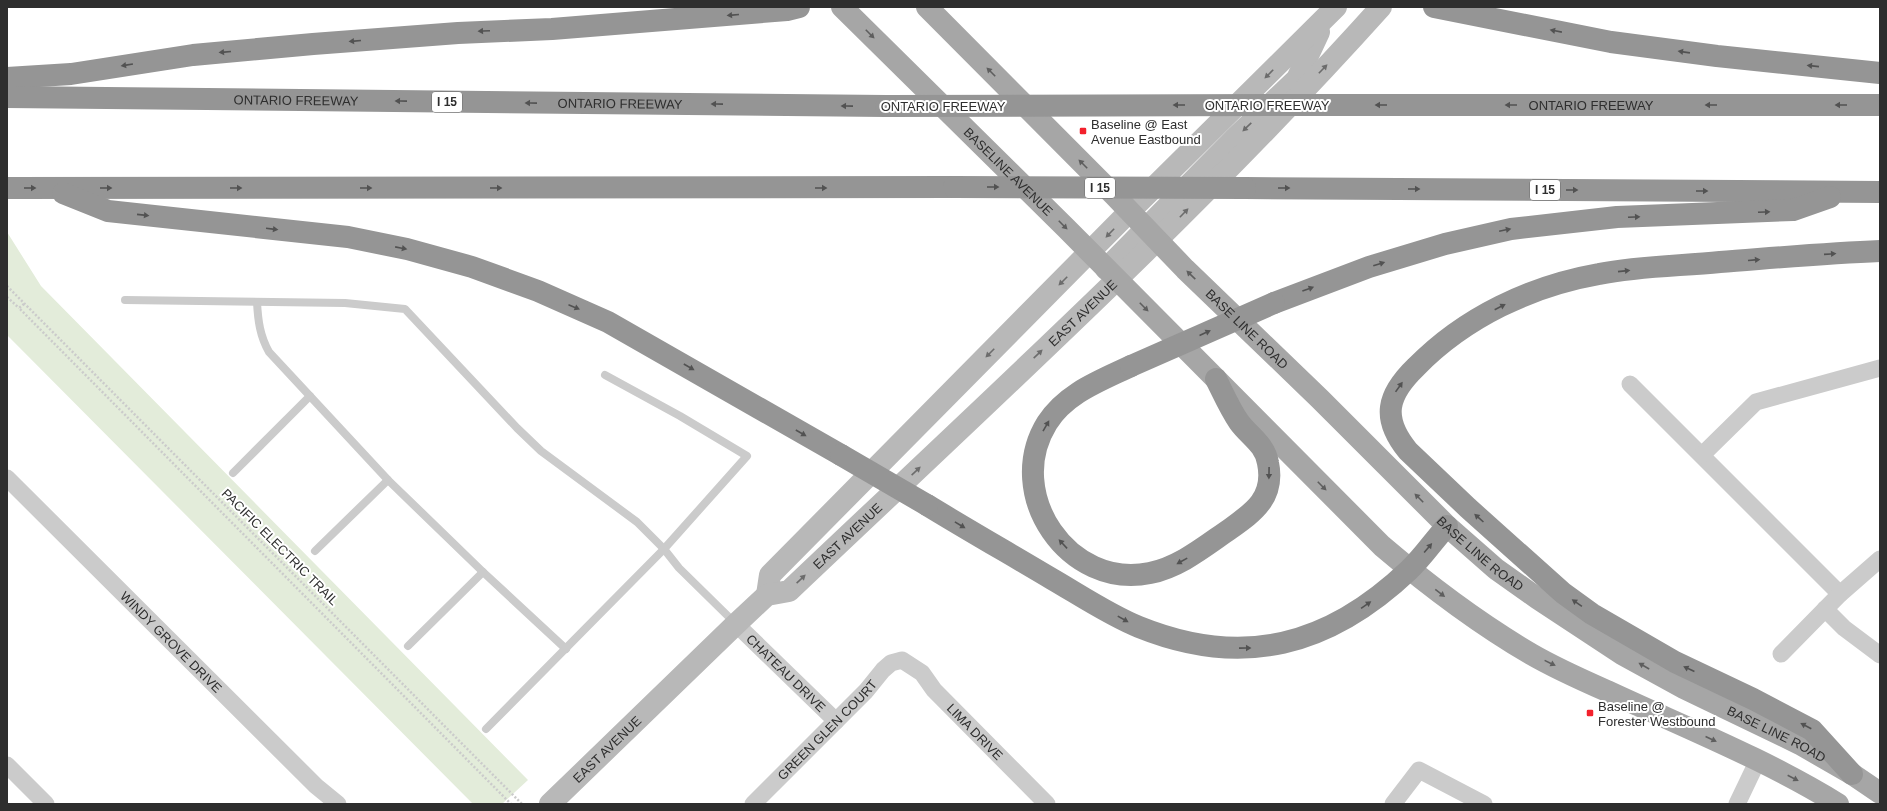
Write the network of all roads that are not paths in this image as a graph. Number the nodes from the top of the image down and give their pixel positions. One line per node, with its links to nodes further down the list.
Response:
1 (654, 7): 8 (highway)
2 (799, 7): 8 (highway, one-way to 8)
3 (842, 7): 20 (main road, BASELINE AVENUE, one-way to 20)
4 (927, 7): 17 (main road, one-way to 4)
5 (1381, 7): 18 (main road, one-way to 5)
6 (1443, 9): 9 (highway, one-way to 6)
7 (1331, 13): 17 (main road, EAST AVENUE, one-way to 17); 18 (main road, one-way to 18)
8 (523, 29): 10 (highway, one-way to 10)
9 (1880, 73)
10 (7, 78)
11 (7, 97): 12 (highway, ONTARIO FREEWAY / I 15, one-way to 11, bridge)
12 (1880, 105)
13 (7, 188): 14 (highway, I 15, one-way to 14)
14 (53, 188): 15 (highway, I 15, one-way to 15, bridge); 37 (highway, one-way to 37, bridge)
15 (1844, 192): 16 (highway, I 15); 26 (highway, one-way to 15, bridge)
16 (1880, 192)
17 (1129, 212): 18 (main road); 20 (main road, EAST AVENUE, one-way to 20)
18 (1151, 235): 21 (main road, EAST AVENUE); 33 (main road, BASE LINE ROAD, one-way to 18)
19 (1880, 251): 52 (highway, one-way to 19)
20 (1090, 253): 21 (main road, BASELINE AVENUE); 40 (main road, EAST AVENUE, one-way to 40)
21 (1111, 274): 26 (main road, one-way to 26); 40 (main road, EAST AVENUE, one-way to 21)
22 (125, 300): 23 (lane)
23 (256, 302): 28 (lane); 34 (lane)
24 (1880, 368): 29 (street)
25 (605, 375): 34 (lane)
26 (1216, 379): 37 (main road, one-way to 37)
27 (1630, 384): 29 (street)
28 (310, 396): 30 (lane); 32 (lane)
29 (1702, 455): 39 (street)
30 (233, 473)
31 (7, 478): 55 (street, WINDY GROVE DRIVE)
32 (388, 480): 35 (lane); 38 (lane)
33 (1446, 526): 37 (highway, one-way to 33); 52 (main road, BASE LINE ROAD, one-way to 33)
34 (664, 549): 42 (lane); 44 (lane)
35 (315, 551)
36 (1880, 559): 39 (street)
37 (1410, 569): 50 (main road, one-way to 50)
38 (482, 572): 43 (lane); 44 (lane)
39 (1840, 594): 41 (street)
40 (767, 595): 42 (main road, EAST AVENUE)
41 (1824, 609): 45 (street); 46 (street)
42 (736, 624): 48 (street, CHATEAU DRIVE); 56 (main road, EAST AVENUE)
43 (408, 646)
44 (566, 649): 49 (lane)
45 (1781, 654)
46 (1880, 655)
47 (902, 660): 48 (street, GREEN GLEN COURT); 58 (street, LIMA DRIVE)
48 (836, 721): 57 (street, GREEN GLEN COURT)
49 (486, 729)
50 (1758, 760): 61 (street); 62 (main road, one-way to 62)
51 (7, 765): 54 (street)
52 (1852, 774): 53 (main road, BASE LINE ROAD)
53 (1880, 793)
54 (46, 804)
55 (338, 804)
56 (550, 804)
57 (754, 804)
58 (1047, 804)
59 (1393, 804): 60 (street)
60 (1484, 804)
61 (1737, 804)
62 (1838, 804)

